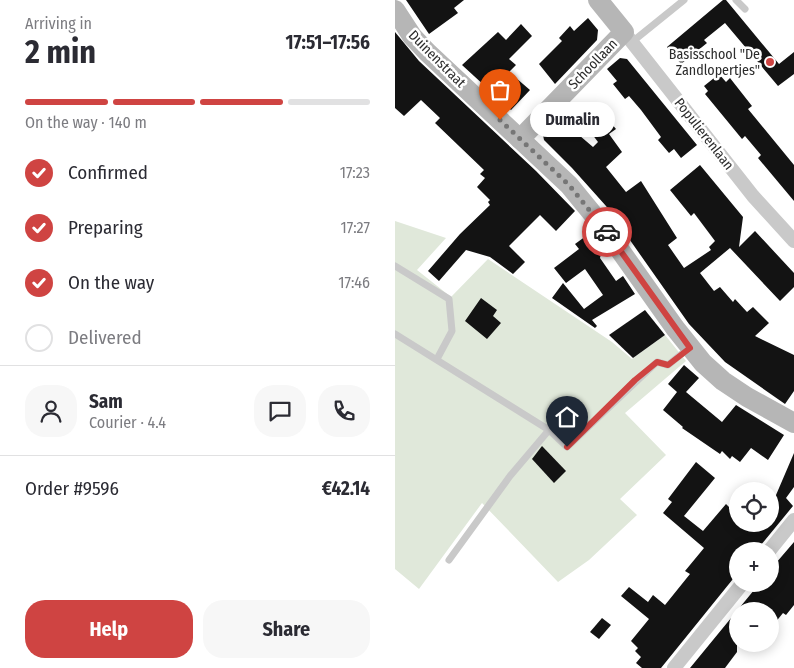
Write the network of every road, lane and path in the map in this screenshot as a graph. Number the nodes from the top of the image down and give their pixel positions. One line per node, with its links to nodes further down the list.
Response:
1 (598, 0): 6 (street, Populierenlaan)
2 (684, 0): 6 (lane)
3 (736, 0): 4 (lane)
4 (745, 9)
5 (395, 10): 7 (street, Duinenstraat)
6 (628, 37): 7 (street, Schoollaan); 8 (street, Populierenlaan)
7 (520, 138): 11 (street, Duinenstraat)
8 (794, 241)
9 (395, 266): 12 (lane)
10 (395, 334): 12 (lane)
11 (690, 348): 13 (street, Duinenstraat); 14 (lane)
12 (437, 359): 14 (lane)
13 (794, 423)
14 (549, 430): 17 (lane)
15 (794, 520): 16 (street)
16 (776, 542)
17 (449, 560)
18 (736, 592): 19 (street)
19 (674, 668)

